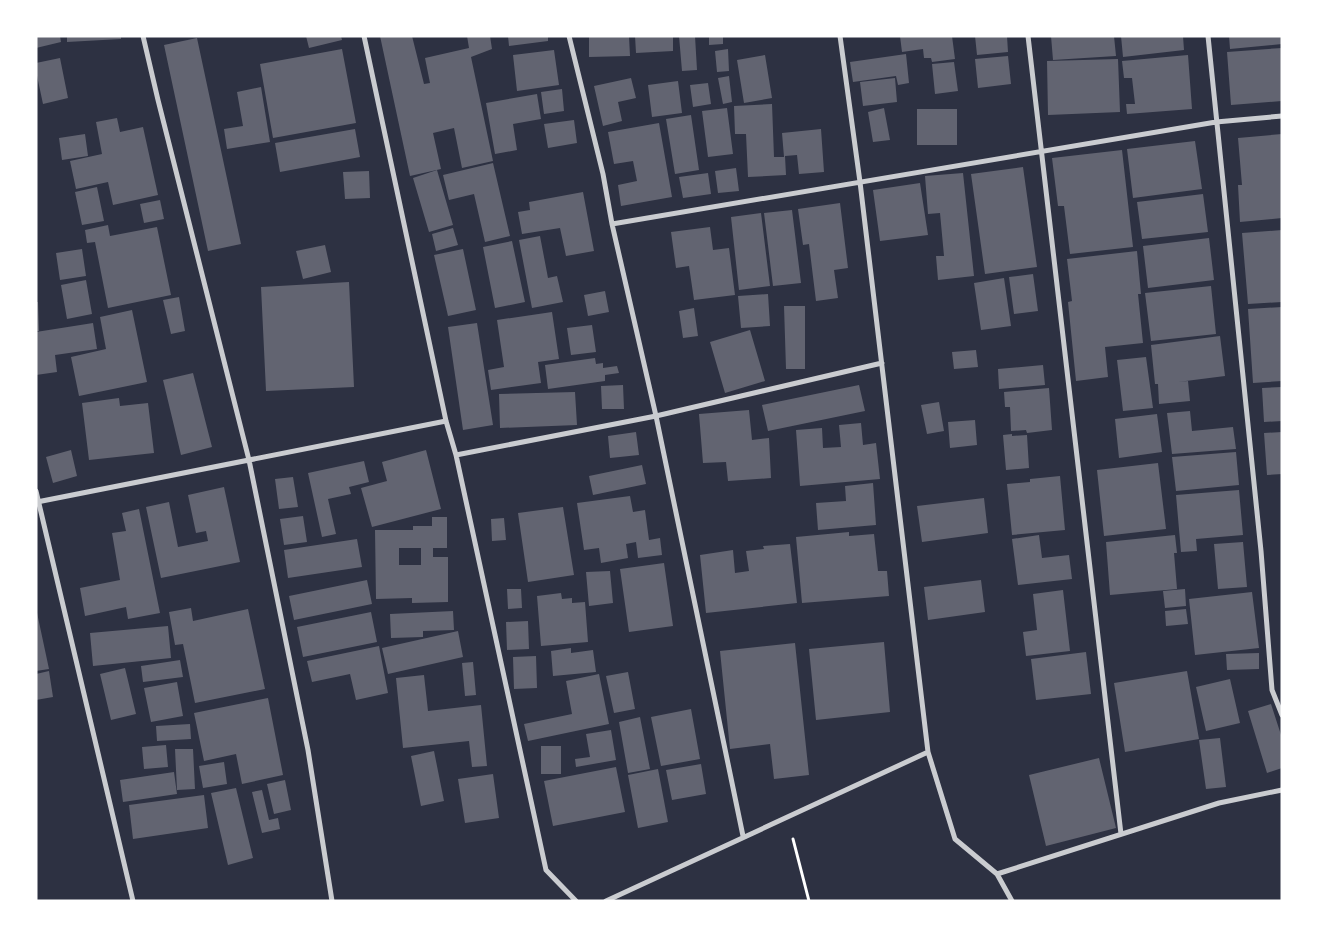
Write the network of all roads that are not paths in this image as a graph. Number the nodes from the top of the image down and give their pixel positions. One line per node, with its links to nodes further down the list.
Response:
1 (143, 36): 16 (street)
2 (364, 36): 14 (street)
3 (569, 36): 11 (street)
4 (840, 36): 10 (street)
5 (1028, 36): 9 (street)
6 (1208, 36): 8 (street)
7 (1282, 116): 8 (street)
8 (1216, 122): 9 (street); 19 (street)
9 (1042, 150): 10 (street); 22 (street)
10 (860, 182): 11 (street); 12 (street)
11 (612, 224): 13 (street)
12 (882, 363): 13 (street); 20 (street)
13 (656, 416): 15 (street); 23 (street)
14 (446, 421): 15 (street); 16 (street)
15 (456, 455): 27 (street)
16 (249, 460): 18 (street); 26 (street)
17 (36, 492): 18 (street)
18 (37, 502): 25 (street)
19 (1282, 715)
20 (928, 752): 23 (street); 24 (street)
21 (1282, 790): 22 (street)
22 (1121, 834): 24 (street)
23 (743, 836): 28 (street)
24 (997, 874): 29 (street)
25 (132, 901)
26 (332, 901)
27 (576, 901)
28 (606, 901)
29 (1012, 901)

